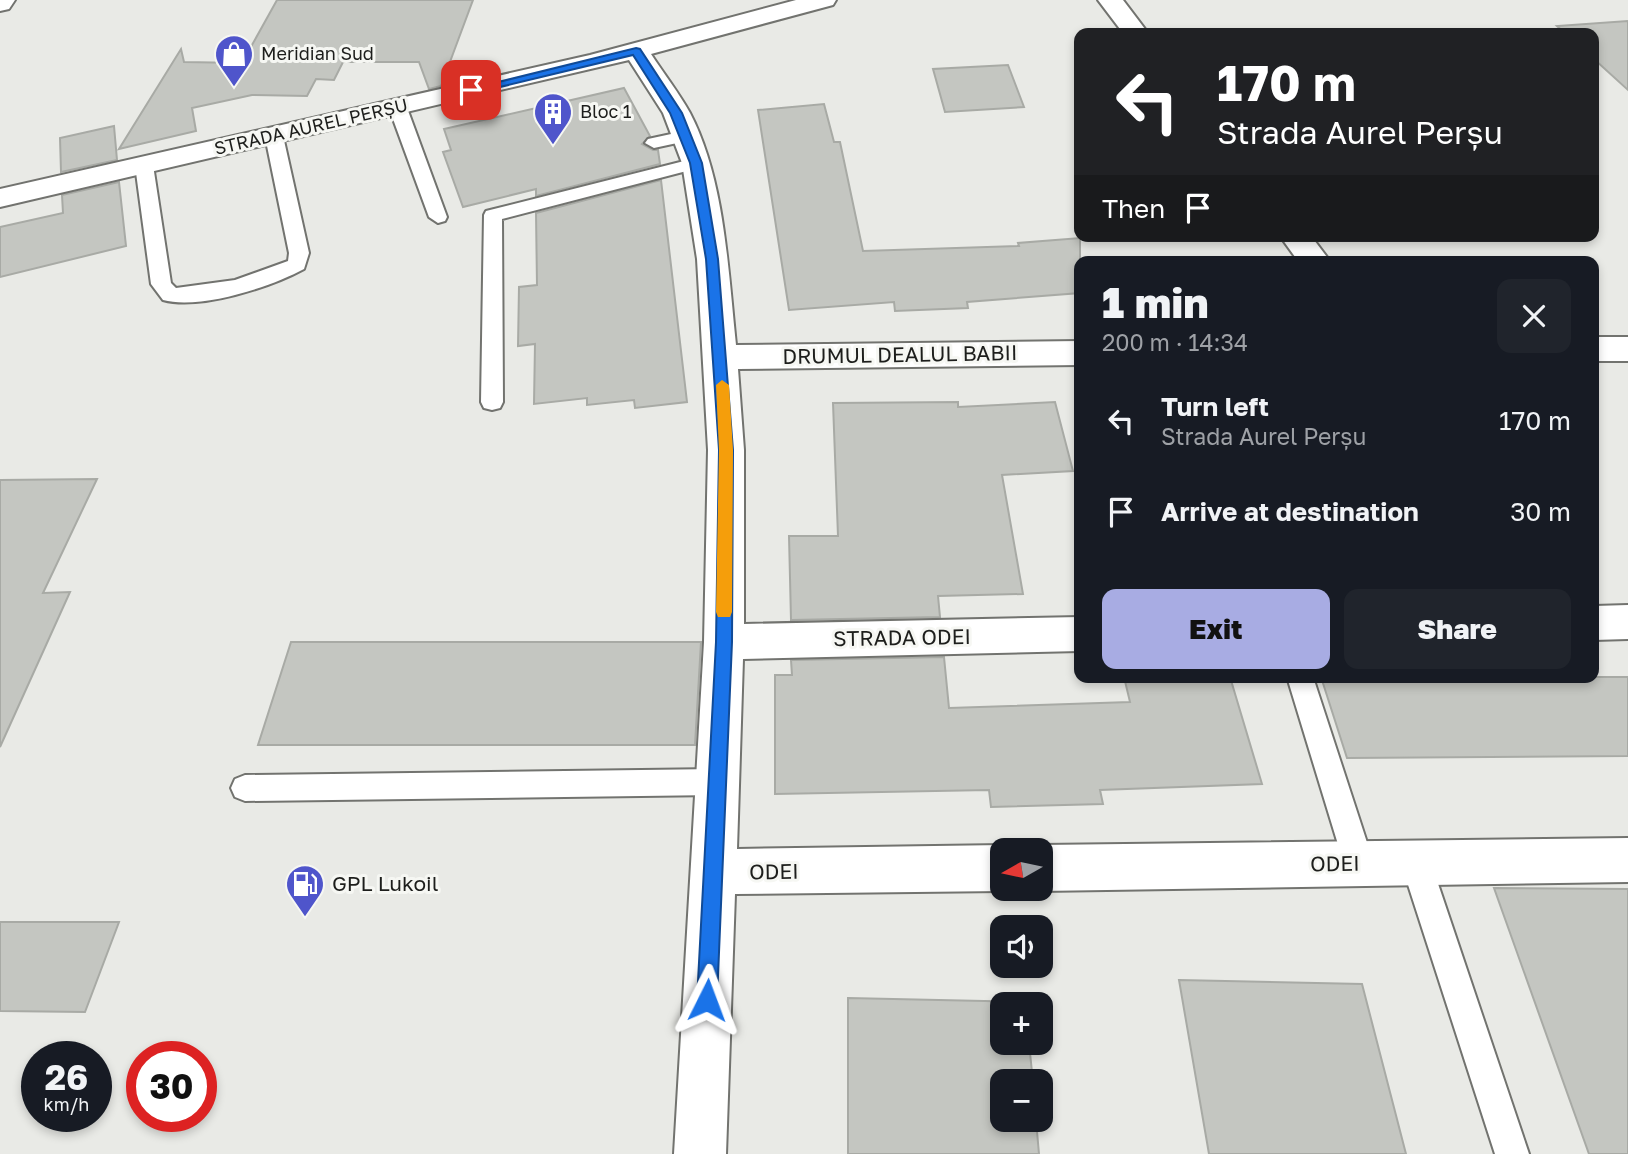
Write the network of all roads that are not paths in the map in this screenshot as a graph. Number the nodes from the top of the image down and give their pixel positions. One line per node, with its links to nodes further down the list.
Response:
1 (824, 0): 4 (street, STRADA AUREL PERȘU)
2 (1110, 0): 3 (street)
3 (1132, 28)
4 (636, 51): 5 (street, STRADA AUREL PERȘU); 7 (street)
5 (398, 108): 6 (street, STRADA AUREL PERȘU); 10 (lane)
6 (274, 136): 8 (street, STRADA AUREL PERȘU); 8 (lane)
7 (678, 147): 16 (street); 17 (lane)
8 (144, 165): 9 (street, STRADA AUREL PERȘU)
9 (0, 198)
10 (438, 217)
11 (1300, 242): 12 (street)
12 (1311, 256)
13 (1599, 349): 14 (street)
14 (1628, 349)
15 (1074, 354): 16 (street, DRUMUL DEALUL BABII)
16 (721, 357): 21 (street)
17 (492, 402)
18 (1599, 622): 19 (street)
19 (1628, 622)
20 (1074, 634): 21 (street, STRADA ODEI)
21 (724, 642): 23 (street)
22 (1302, 683): 27 (lane)
23 (718, 782): 24 (lane); 30 (street)
24 (245, 788)
25 (1628, 860): 26 (street, ODEI)
26 (1416, 863): 27 (street, ODEI); 32 (lane)
27 (1359, 864): 29 (street, ODEI)
28 (990, 868): 30 (street, ODEI)
29 (1054, 868)
30 (713, 872): 31 (street)
31 (700, 1154)
32 (1512, 1154)

